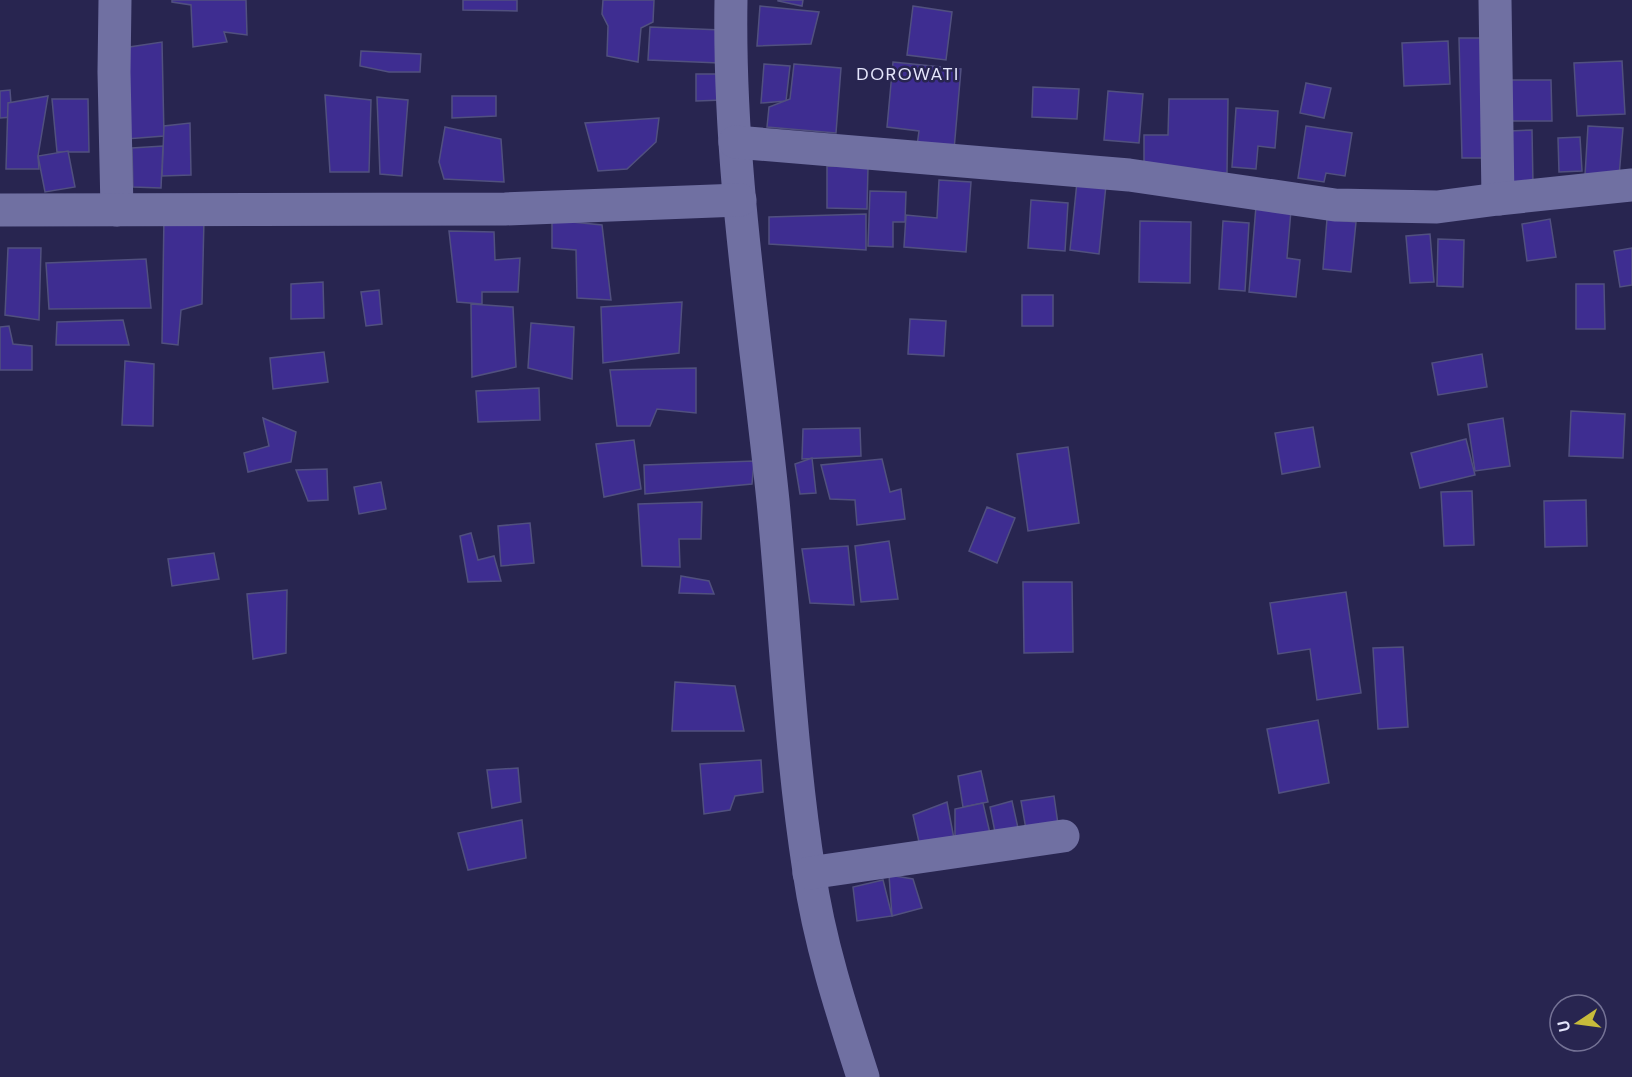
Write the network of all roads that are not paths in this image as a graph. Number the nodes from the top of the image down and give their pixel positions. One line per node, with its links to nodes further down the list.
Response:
1 (115, 0): 9 (street)
2 (731, 0): 4 (street)
3 (1495, 0): 6 (street)
4 (735, 142): 6 (street); 7 (street)
5 (1632, 185): 6 (street)
6 (1497, 199)
7 (740, 200): 9 (street); 11 (street)
8 (0, 210): 9 (street)
9 (117, 210)
10 (1064, 836): 11 (street)
11 (809, 873): 12 (street)
12 (862, 1077)

